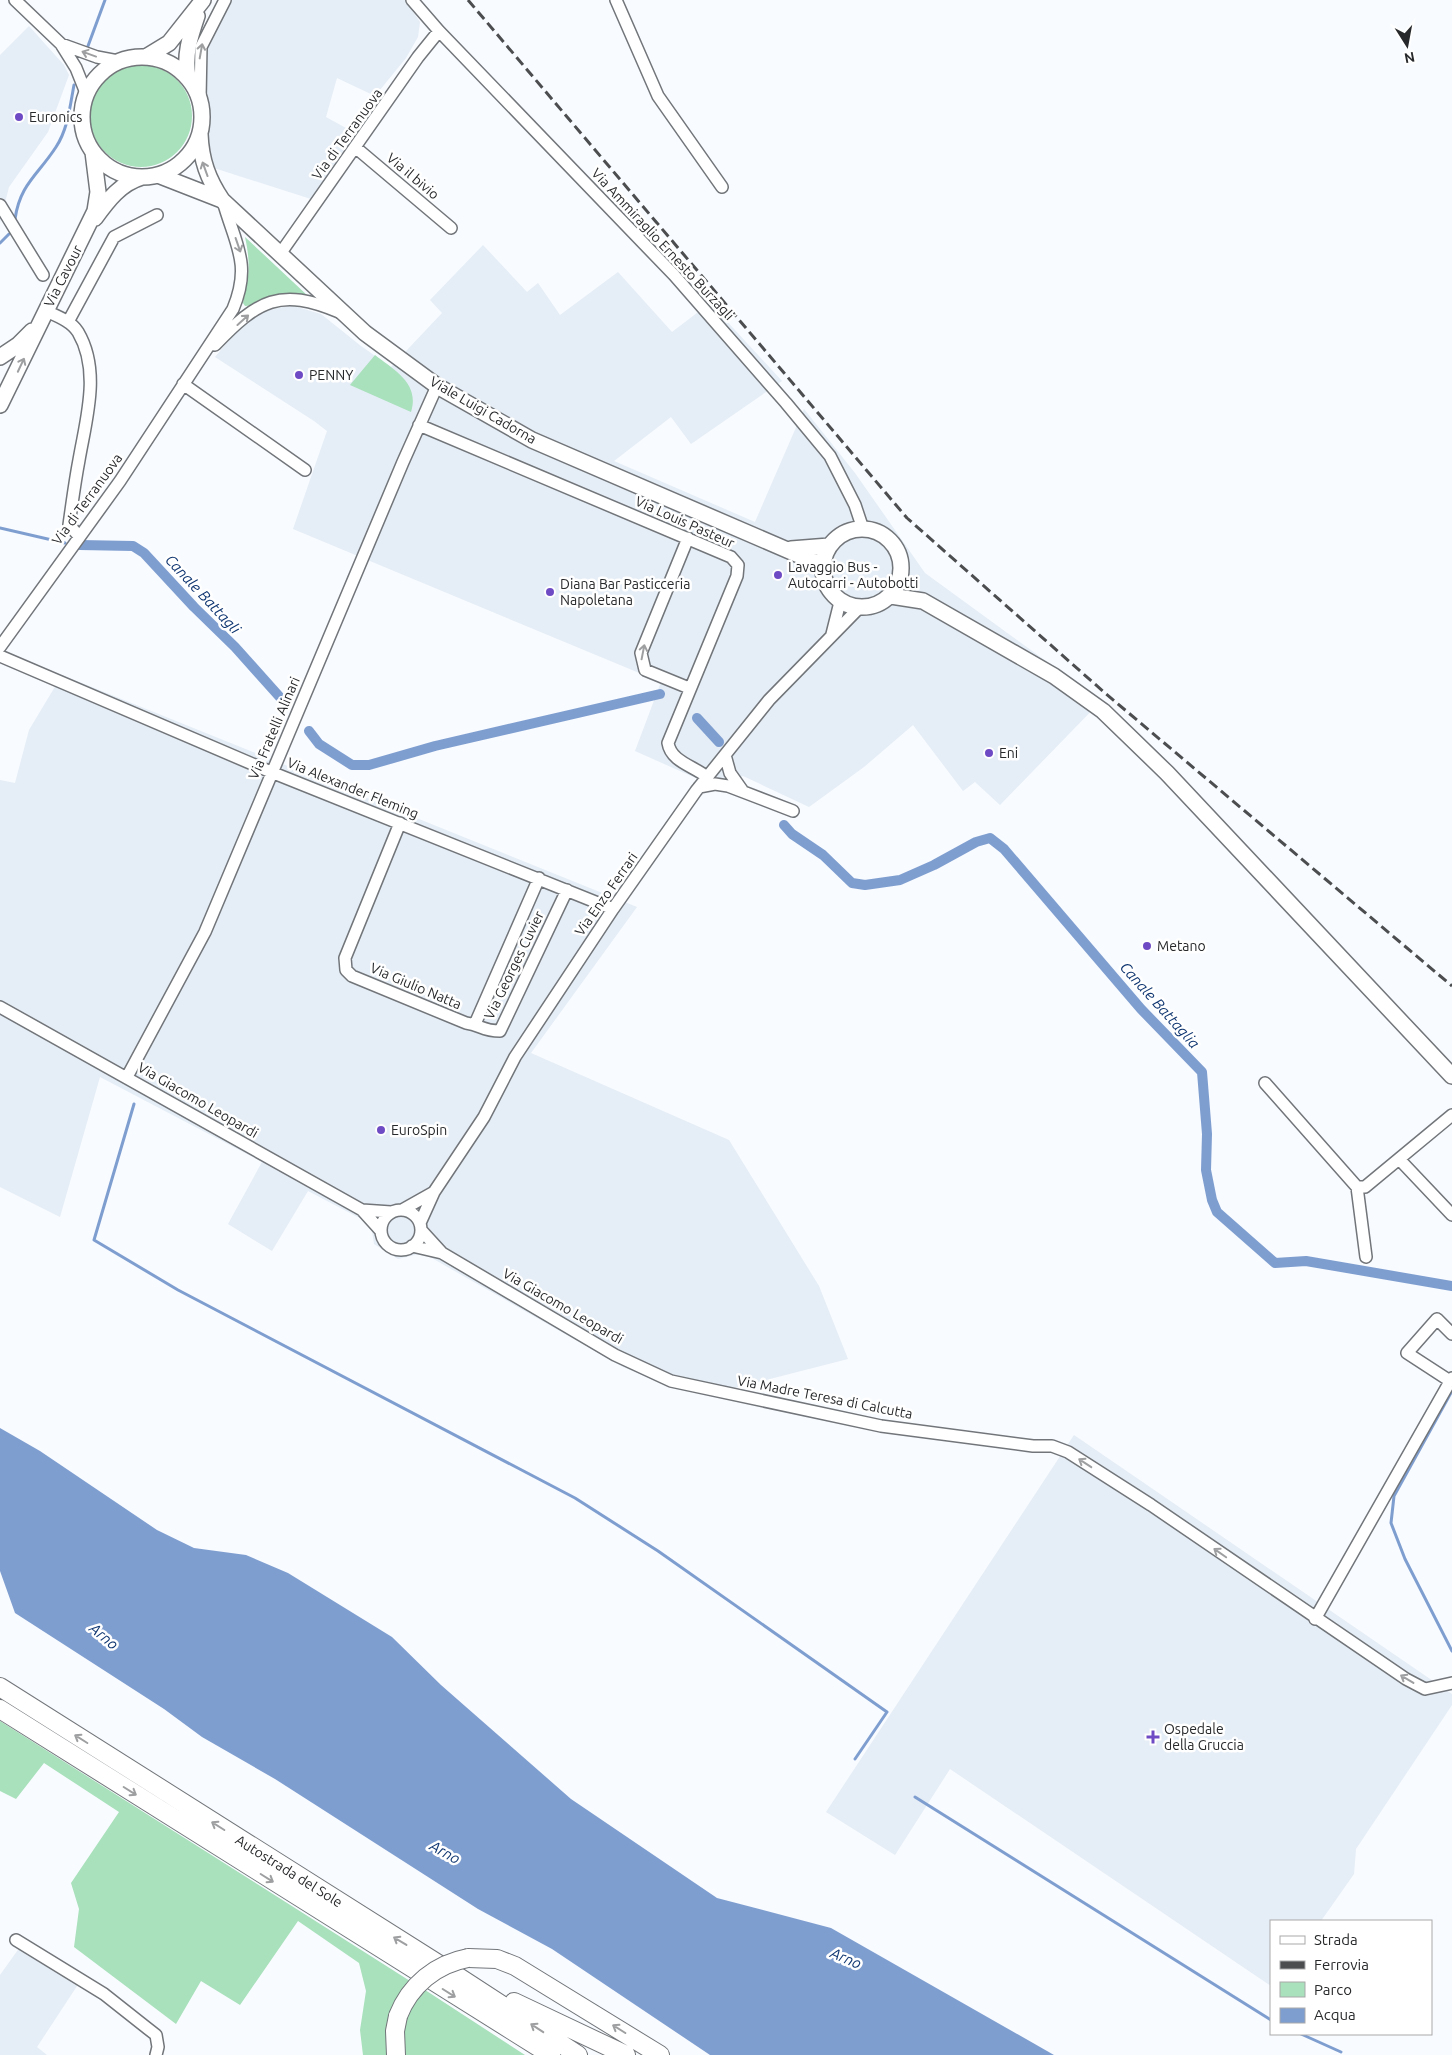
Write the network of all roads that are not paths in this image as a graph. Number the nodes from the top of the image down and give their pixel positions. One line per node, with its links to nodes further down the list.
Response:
1 (15, 0): 7 (street)
2 (225, 0): 12 (street, one-way to 2)
3 (412, 0): 6 (street, Via Ammiraglio Ernesto Burzagli)
4 (616, 0): 18 (street)
5 (203, 1): 8 (main road); 10 (main road)
6 (439, 31): 14 (street, Via di Terranuova); 36 (street, Via Ammiraglio Ernesto Burzagli)
7 (61, 44): 9 (street, one-way to 7); 11 (street)
8 (146, 57): 9 (main road); 10 (main road)
9 (118, 61): 11 (main road)
10 (188, 77): 12 (main road)
11 (86, 93): 15 (main road)
12 (200, 99): 13 (main road)
13 (200, 134): 16 (main road); 19 (main road, Viale Luigi Cadorna, one-way to 13)
14 (355, 147): 22 (street, Via il bivio); 24 (street, Via di Terranuova)
15 (93, 152): 17 (main road); 23 (main road, Via Cavour)
16 (158, 175): 17 (main road); 19 (main road, Viale Luigi Cadorna)
17 (142, 177): 23 (main road, Via Cavour)
18 (722, 187)
19 (222, 200): 24 (main road, Viale Luigi Cadorna); 30 (street, Via di Terranuova, one-way to 30)
20 (0, 205): 25 (street)
21 (157, 215): 28 (street)
22 (451, 228)
23 (87, 229): 27 (main road, Via Cavour)
24 (280, 254): 26 (main road, Viale Luigi Cadorna)
25 (43, 275)
26 (346, 315): 30 (street, Via di Terranuova, one-way to 26); 32 (main road, Viale Luigi Cadorna)
27 (43, 317): 28 (street); 29 (main road, Via Cavour); 33 (main road, Via Cavour, one-way to 27)
28 (68, 322): 37 (street)
29 (0, 357)
30 (196, 367): 31 (street, Via di Terranuova)
31 (184, 384): 35 (street); 37 (street, Via di Terranuova)
32 (438, 386): 34 (street, Via Fratelli Alinari); 40 (main road, Viale Luigi Cadorna)
33 (0, 405)
34 (419, 425): 38 (street, Via Louis Pasteur); 52 (street, Via Fratelli Alinari)
35 (305, 470)
36 (862, 529): 39 (main road); 42 (main road)
37 (79, 536): 48 (street, Via di Terranuova)
38 (688, 538): 50 (street, one-way to 38); 50 (street, Via Louis Pasteur)
39 (829, 546): 40 (main road, Viale Luigi Cadorna); 41 (main road)
40 (789, 550): 41 (main road, Viale Luigi Cadorna)
41 (822, 566): 45 (main road)
42 (901, 576): 43 (main road); 44 (main road)
43 (891, 596): 44 (main road); 46 (main road)
44 (923, 601): 66 (main road)
45 (840, 602): 46 (main road); 47 (street)
46 (858, 608): 47 (street, Via Enzo Ferrari)
47 (832, 634): 51 (street, Via Enzo Ferrari)
48 (0, 647)
49 (0, 656): 52 (street, Via Alexander Fleming)
50 (689, 688): 53 (street, Via Louis Pasteur)
51 (725, 755): 53 (street, Via Enzo Ferrari); 55 (street)
52 (271, 772): 57 (street, Via Alexander Fleming); 67 (street, Via Fratelli Alinari)
53 (707, 777): 54 (street, Via Enzo Ferrari)
54 (699, 788): 55 (street); 60 (street, Via Enzo Ferrari)
55 (742, 790): 56 (street)
56 (793, 811)
57 (400, 823): 58 (street, Via Alexander Fleming); 65 (street, Via Giulio Natta)
58 (539, 878): 59 (street, Via Alexander Fleming); 65 (street)
59 (567, 890): 60 (street, Via Alexander Fleming); 65 (street, Via Georges Cuvier)
60 (613, 910): 72 (street, Via Enzo Ferrari)
61 (0, 1002): 64 (street, Via Giacomo Leopardi)
62 (0, 1006): 64 (street, Via Giacomo Leopardi)
63 (0, 1011): 64 (street, Via Giacomo Leopardi)
64 (19, 1018): 67 (street, Via Giacomo Leopardi)
65 (476, 1024)
66 (1452, 1076)
67 (127, 1077): 73 (street, Via Giacomo Leopardi)
68 (1265, 1083): 71 (street)
69 (1452, 1115): 70 (street)
70 (1399, 1159): 71 (street); 75 (street)
71 (1357, 1187): 80 (street)
72 (434, 1192): 74 (street); 76 (street, Via Enzo Ferrari)
73 (362, 1210): 74 (street, Via Giacomo Leopardi); 77 (street, Via Giacomo Leopardi)
74 (397, 1211): 76 (street, Via Giacomo Leopardi); 77 (street)
75 (1452, 1215)
76 (420, 1227): 78 (street); 79 (street, Via Giacomo Leopardi)
77 (381, 1231): 78 (street, Via Giacomo Leopardi)
78 (412, 1246): 79 (street, Via Giacomo Leopardi)
79 (442, 1253): 82 (street, Via Giacomo Leopardi)
80 (1366, 1257)
81 (1452, 1334): 83 (street)
82 (671, 1380): 84 (street, Via Madre Teresa di Calcutta, one-way to 82)
83 (1451, 1380): 84 (street)
84 (1315, 1619): 85 (street, Via Madre Teresa di Calcutta, one-way to 84)
85 (1452, 1683)
86 (0, 1687): 89 (highway, Autostrada del Sole, one-way to 86)
87 (0, 1709): 90 (highway, Autostrada del Sole, one-way to 90)
88 (16, 1940): 91 (street)
89 (451, 1972): 95 (highway, Autostrada del Sole, one-way to 89); 96 (highway)
90 (508, 2030): 93 (highway); 94 (highway, Autostrada del Sole)
91 (156, 2055)
92 (396, 2055): 97 (highway, one-way to 92, bridge)
93 (535, 2055)
94 (551, 2055)
95 (578, 2055)
96 (626, 2055)
97 (660, 2055)

